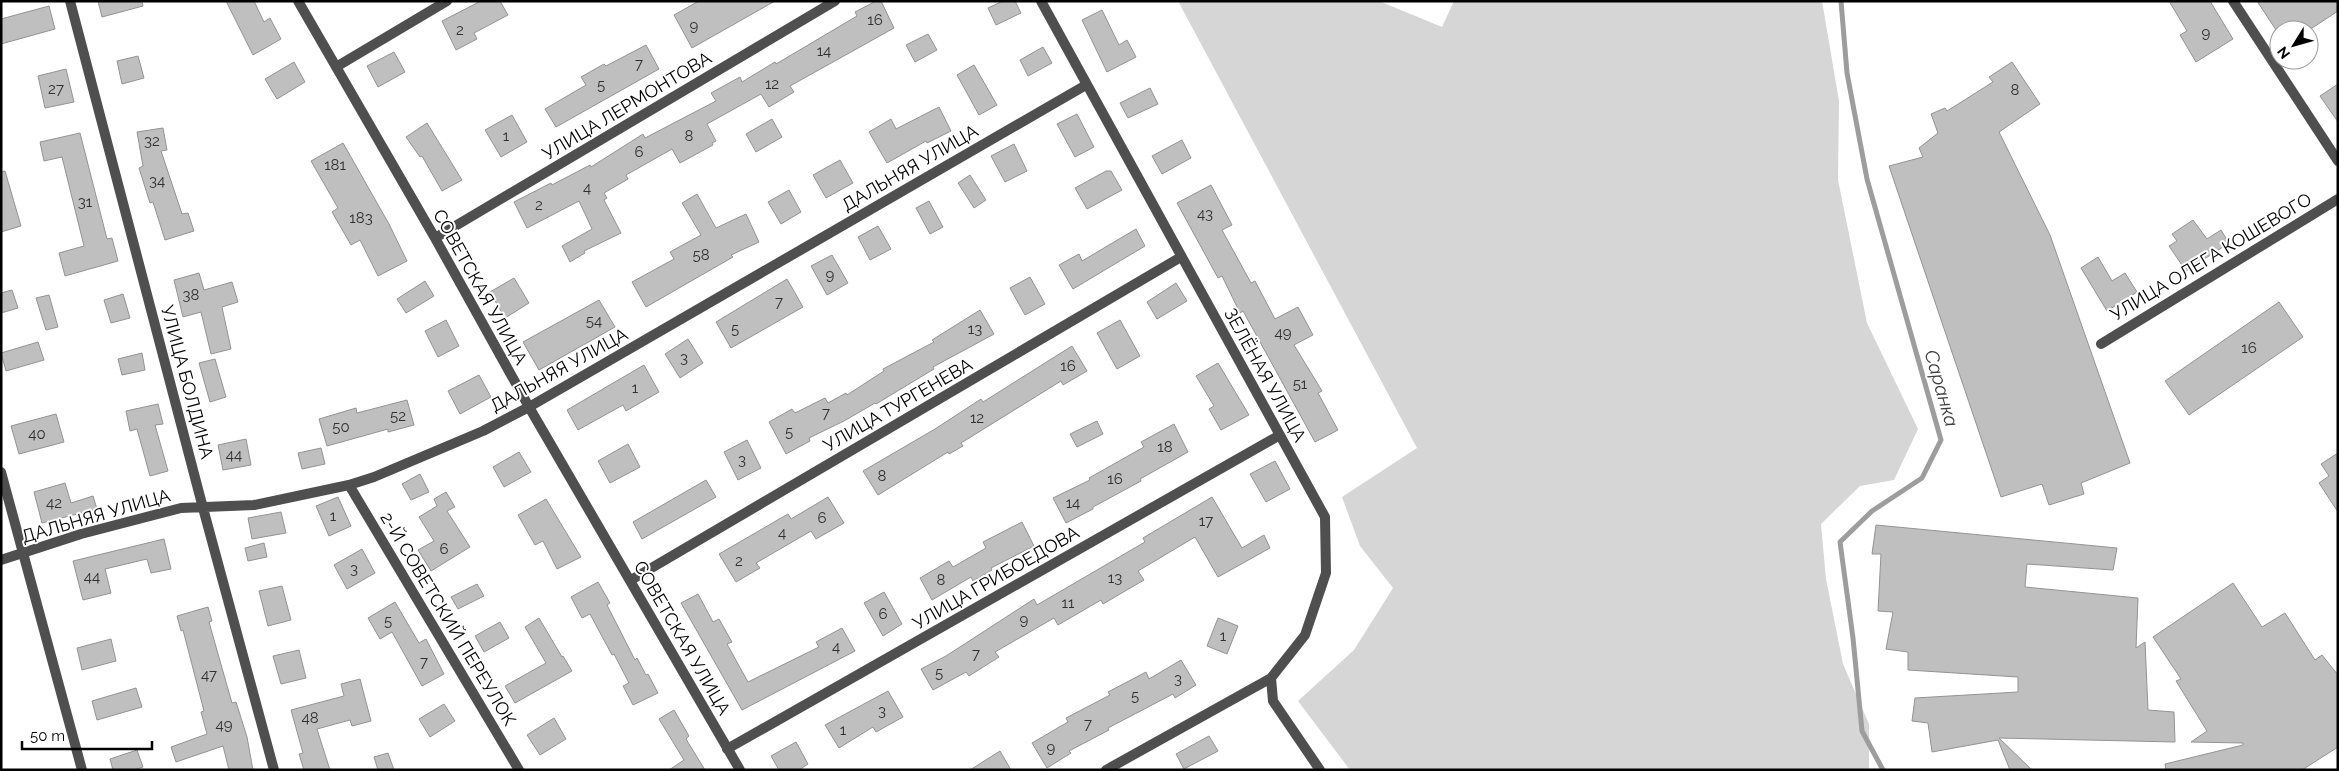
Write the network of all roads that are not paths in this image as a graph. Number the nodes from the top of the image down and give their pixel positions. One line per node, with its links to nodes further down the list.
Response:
1 (70, 1): 18 (street, УЛИЦА БОЛДИНА)
2 (298, 1): 7 (street, СОВЕТСКАЯ УЛИЦА)
3 (447, 1): 7 (street)
4 (836, 1): 11 (street, УЛИЦА ЛЕРМОНТОВА)
5 (1041, 1): 8 (street, ЗЕЛЁНАЯ УЛИЦА)
6 (2233, 1): 9 (street)
7 (336, 67): 11 (street, СОВЕТСКАЯ УЛИЦА)
8 (1086, 85): 12 (street, ЗЕЛЁНАЯ УЛИЦА); 14 (street, ДАЛЬНЯЯ УЛИЦА)
9 (2338, 161)
10 (2338, 199): 13 (street, УЛИЦА ОЛЕГА КОШЕВОГО)
11 (435, 238): 14 (street, СОВЕТСКАЯ УЛИЦА)
12 (1181, 257): 15 (street, ЗЕЛЁНАЯ УЛИЦА); 21 (street, УЛИЦА ТУРГЕНЕВА)
13 (2101, 344)
14 (529, 407): 17 (street, ДАЛЬНЯЯ УЛИЦА); 21 (street, СОВЕТСКАЯ УЛИЦА)
15 (1280, 435): 22 (street, ЗЕЛЁНАЯ УЛИЦА); 23 (street, УЛИЦА ГРИБОЕДОВА)
16 (1, 472): 19 (street)
17 (349, 485): 18 (street, ДАЛЬНЯЯ УЛИЦА); 26 (street, 2-Й СОВЕТСКИЙ ПЕРЕУЛОК)
18 (203, 508): 19 (street, ДАЛЬНЯЯ УЛИЦА); 25 (street, УЛИЦА БОЛДИНА)
19 (24, 555): 20 (street, ДАЛЬНЯЯ УЛИЦА); 24 (street)
20 (1, 560)
21 (631, 580): 23 (street, СОВЕТСКАЯ УЛИЦА)
22 (1271, 678): 28 (street); 29 (street)
23 (728, 749): 27 (street, СОВЕТСКАЯ УЛИЦА)
24 (82, 770)
25 (274, 770)
26 (519, 770)
27 (740, 770)
28 (1106, 770)
29 (1320, 770)

